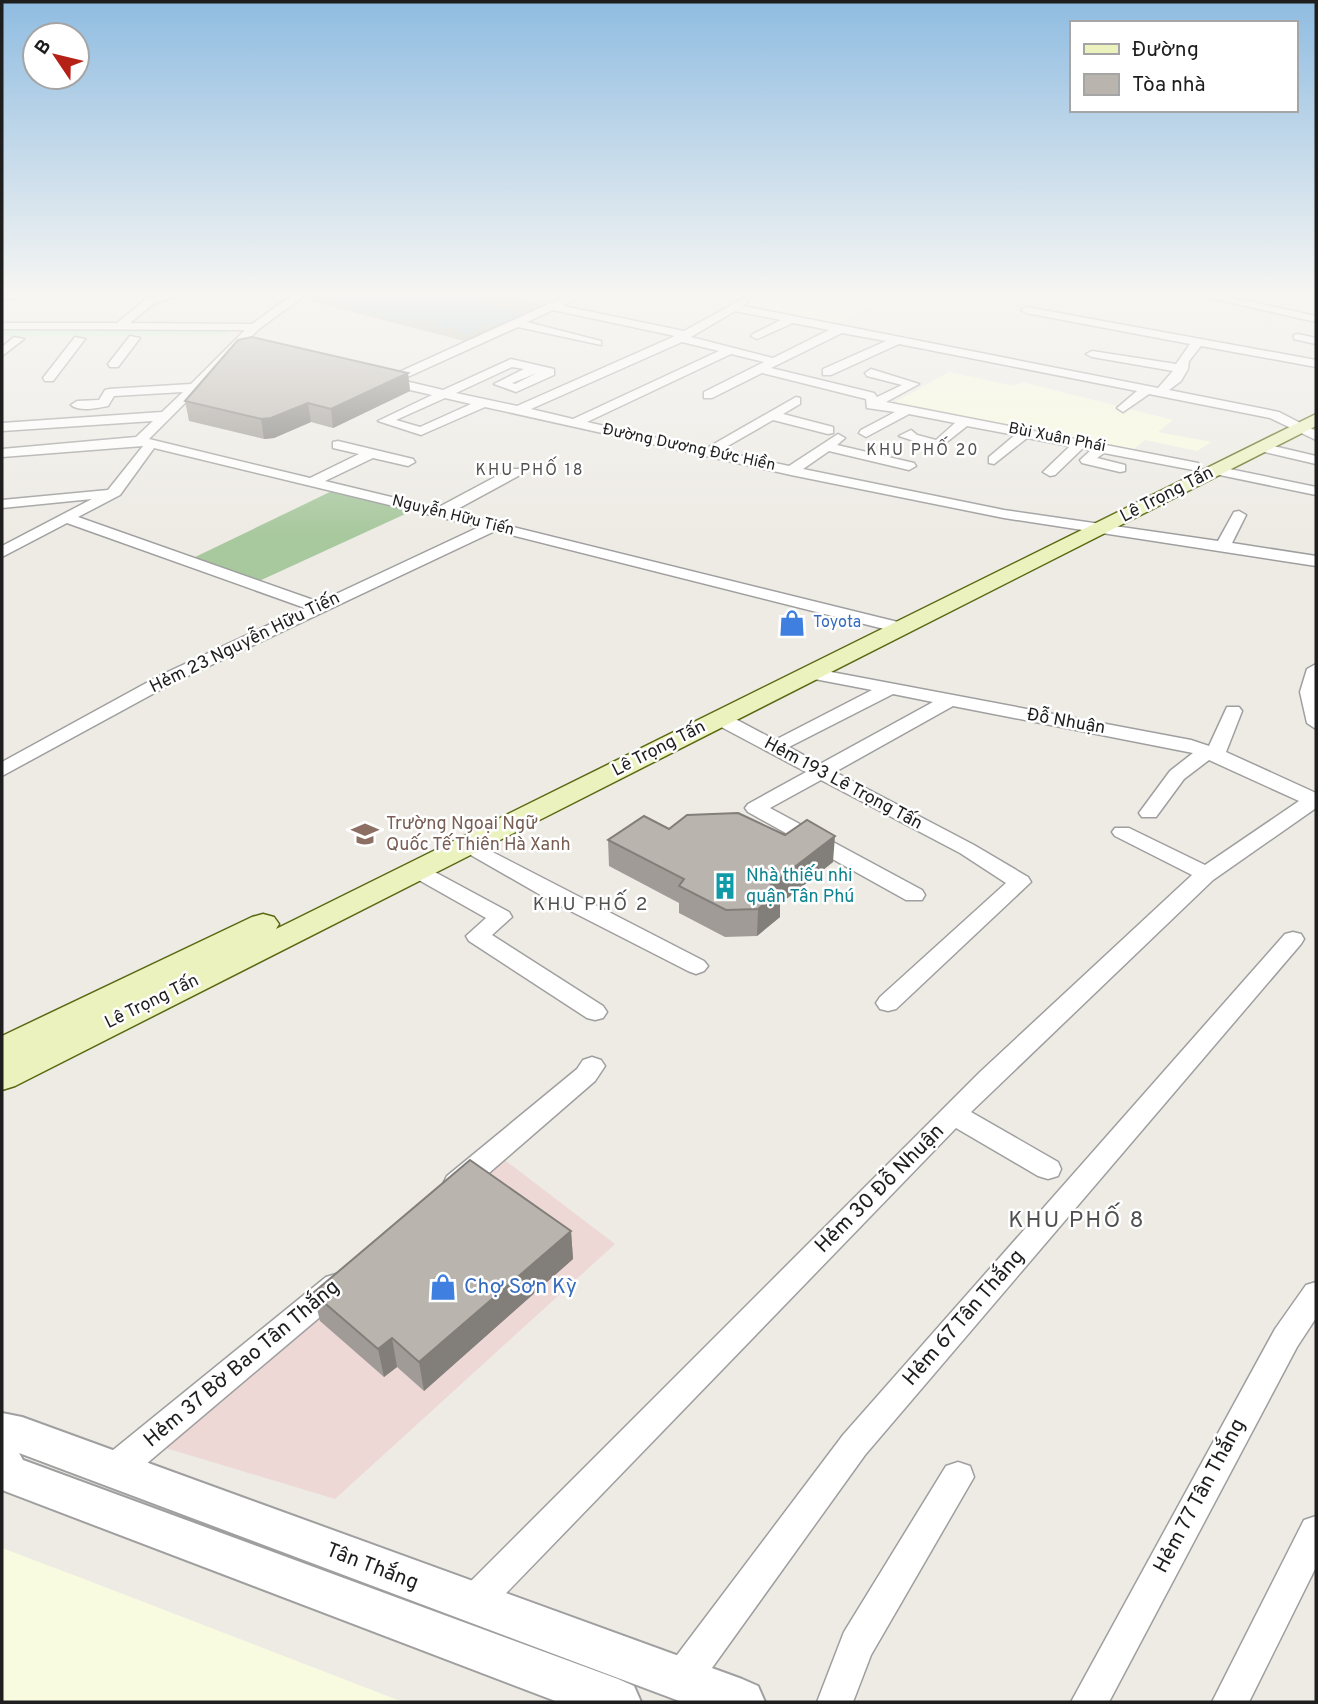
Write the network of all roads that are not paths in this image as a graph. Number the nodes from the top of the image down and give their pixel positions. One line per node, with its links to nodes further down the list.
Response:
1 (51, 376): 14 (street)
2 (208, 376): 18 (street)
3 (368, 376): 16 (street, Đường Dương Đức Hiền)
4 (401, 376): 16 (street)
5 (482, 376): 21 (street)
6 (574, 376): 15 (street)
7 (599, 376): 15 (street)
8 (677, 376): 35 (street)
9 (748, 376): 23 (street)
10 (787, 376): 17 (street, Bùi Xuân Phái)
11 (881, 376): 25 (street)
12 (1070, 376): 19 (street)
13 (1178, 376): 20 (street)
14 (49, 378)
15 (589, 380): 30 (street)
16 (389, 381): 21 (street, Đường Dương Đức Hiền)
17 (808, 381): 25 (street, Bùi Xuân Phái); 31 (street)
18 (195, 387): 26 (street); 32 (street)
19 (1145, 391): 20 (street); 28 (street)
20 (1162, 391): 37 (street)
21 (442, 393): 24 (street, Đường Dương Đức Hiền); 24 (street)
22 (821, 393): 25 (street)
23 (708, 395)
24 (483, 403): 30 (street, Đường Dương Đức Hiền)
25 (876, 404): 29 (street, Bùi Xuân Phái)
26 (77, 405)
27 (1316, 405): 37 (main road, Lê Trọng Tấn)
28 (1123, 408)
29 (907, 410): 34 (street, Bùi Xuân Phái); 39 (street)
30 (517, 411): 35 (street, Đường Dương Đức Hiền)
31 (771, 415): 44 (street); 48 (street)
32 (166, 416): 36 (street); 41 (street)
33 (1316, 419): 37 (main road, Lê Trọng Tấn)
34 (965, 421): 38 (street, Bùi Xuân Phái); 40 (street)
35 (575, 423): 48 (street, Đường Dương Đức Hiền)
36 (2, 427)
37 (1299, 428): 46 (main road, Lê Trọng Tấn); 54 (main road, Lê Trọng Tấn)
38 (1026, 432): 42 (street, Bùi Xuân Phái); 50 (street)
39 (866, 433)
40 (911, 434)
41 (145, 443): 47 (street, Nguyễn Hữu Tiến); 60 (street, Nguyễn Hữu Tiến); 62 (street)
42 (1081, 443): 45 (street, Bùi Xuân Phái); 59 (street)
43 (338, 445): 49 (street)
44 (827, 446): 53 (street); 57 (street)
45 (1103, 447): 54 (street, Bùi Xuân Phái); 55 (street)
46 (1261, 447): 51 (street); 56 (main road, Lê Trọng Tấn)
47 (2, 453)
48 (707, 453): 57 (street, Đường Dương Đức Hiền)
49 (370, 454): 52 (street); 60 (street)
50 (994, 460)
51 (1316, 460)
52 (408, 462)
53 (909, 466)
54 (1193, 466): 67 (main road, Lê Trọng Tấn)
55 (1120, 468)
56 (1215, 470): 61 (street); 67 (main road, Lê Trọng Tấn)
57 (791, 471): 67 (street, Đường Dương Đức Hiền)
58 (515, 472): 64 (street)
59 (1050, 472)
60 (312, 482): 64 (street, Nguyễn Hữu Tiến)
61 (1316, 491)
62 (115, 492): 63 (street); 66 (street)
63 (2, 504)
64 (439, 513): 68 (street, Nguyễn Hữu Tiến)
65 (1239, 515): 69 (street)
66 (66, 519): 70 (street); 72 (street)
67 (1090, 525): 69 (street, Đường Dương Đức Hiền); 73 (main road, Lê Trọng Tấn)
68 (493, 526): 72 (street, Hẻm 23 Nguyễn Hữu Tiến); 73 (street, Nguyễn Hữu Tiến)
69 (1223, 546): 71 (street, Đường Dương Đức Hiền)
70 (2, 552)
71 (1316, 561)
72 (318, 607): 83 (street, Hẻm 23 Nguyễn Hữu Tiến)
73 (889, 625): 75 (main road, Lê Trọng Tấn); 96 (main road, Lê Trọng Tấn)
74 (1316, 669): 80 (street)
75 (810, 673): 76 (street, Đỗ Nhuận); 79 (main road, Lê Trọng Tấn)
76 (887, 690): 77 (street, Đỗ Nhuận); 81 (street)
77 (948, 701): 82 (street, Đỗ Nhuận); 84 (street)
78 (1233, 711): 82 (street)
79 (719, 718): 81 (street, Hẻm 193 Lê Trọng Tấn); 88 (main road, Lê Trọng Tấn)
80 (1316, 723)
81 (775, 747): 84 (street, Hẻm 193 Lê Trọng Tấn)
82 (1211, 753): 85 (street, Đỗ Nhuận); 86 (street)
83 (2, 770)
84 (819, 771): 91 (street); 94 (street, Hẻm 193 Lê Trọng Tấn)
85 (1315, 801): 90 (street, Hẻm 30 Đỗ Nhuận)
86 (1149, 813)
87 (1122, 832): 90 (street)
88 (470, 846): 89 (main road, Lê Trọng Tấn); 93 (street)
89 (418, 870): 95 (street); 98 (main road, Lê Trọng Tấn)
90 (1206, 874): 99 (street, Hẻm 30 Đỗ Nhuận)
91 (914, 895)
92 (1293, 939): 111 (street, Hẻm 67 Tân Thắng)
93 (696, 966)
94 (888, 1003)
95 (595, 1012)
96 (2, 1051)
97 (592, 1066): 101 (street)
98 (2, 1077)
99 (953, 1114): 100 (street); 109 (street, Hẻm 30 Đỗ Nhuận)
100 (1048, 1169)
101 (435, 1202)
102 (352, 1272): 106 (street, Hẻm 37 Bờ Bao Tân Thắng)
103 (1316, 1294): 114 (street, Hẻm 77 Tân Thắng)
104 (2, 1431): 106 (street, Tân Thắng)
105 (2, 1462): 110 (street, Tân Thắng)
106 (114, 1471): 109 (street, Tân Thắng)
107 (958, 1477): 113 (street)
108 (1316, 1532): 115 (street)
109 (472, 1604): 110 (street, Tân Thắng)
110 (608, 1689): 111 (street, Tân Thắng)
111 (677, 1691): 112 (street, Tân Thắng)
112 (742, 1702)
113 (835, 1702)
114 (1089, 1702)
115 (1230, 1702)

